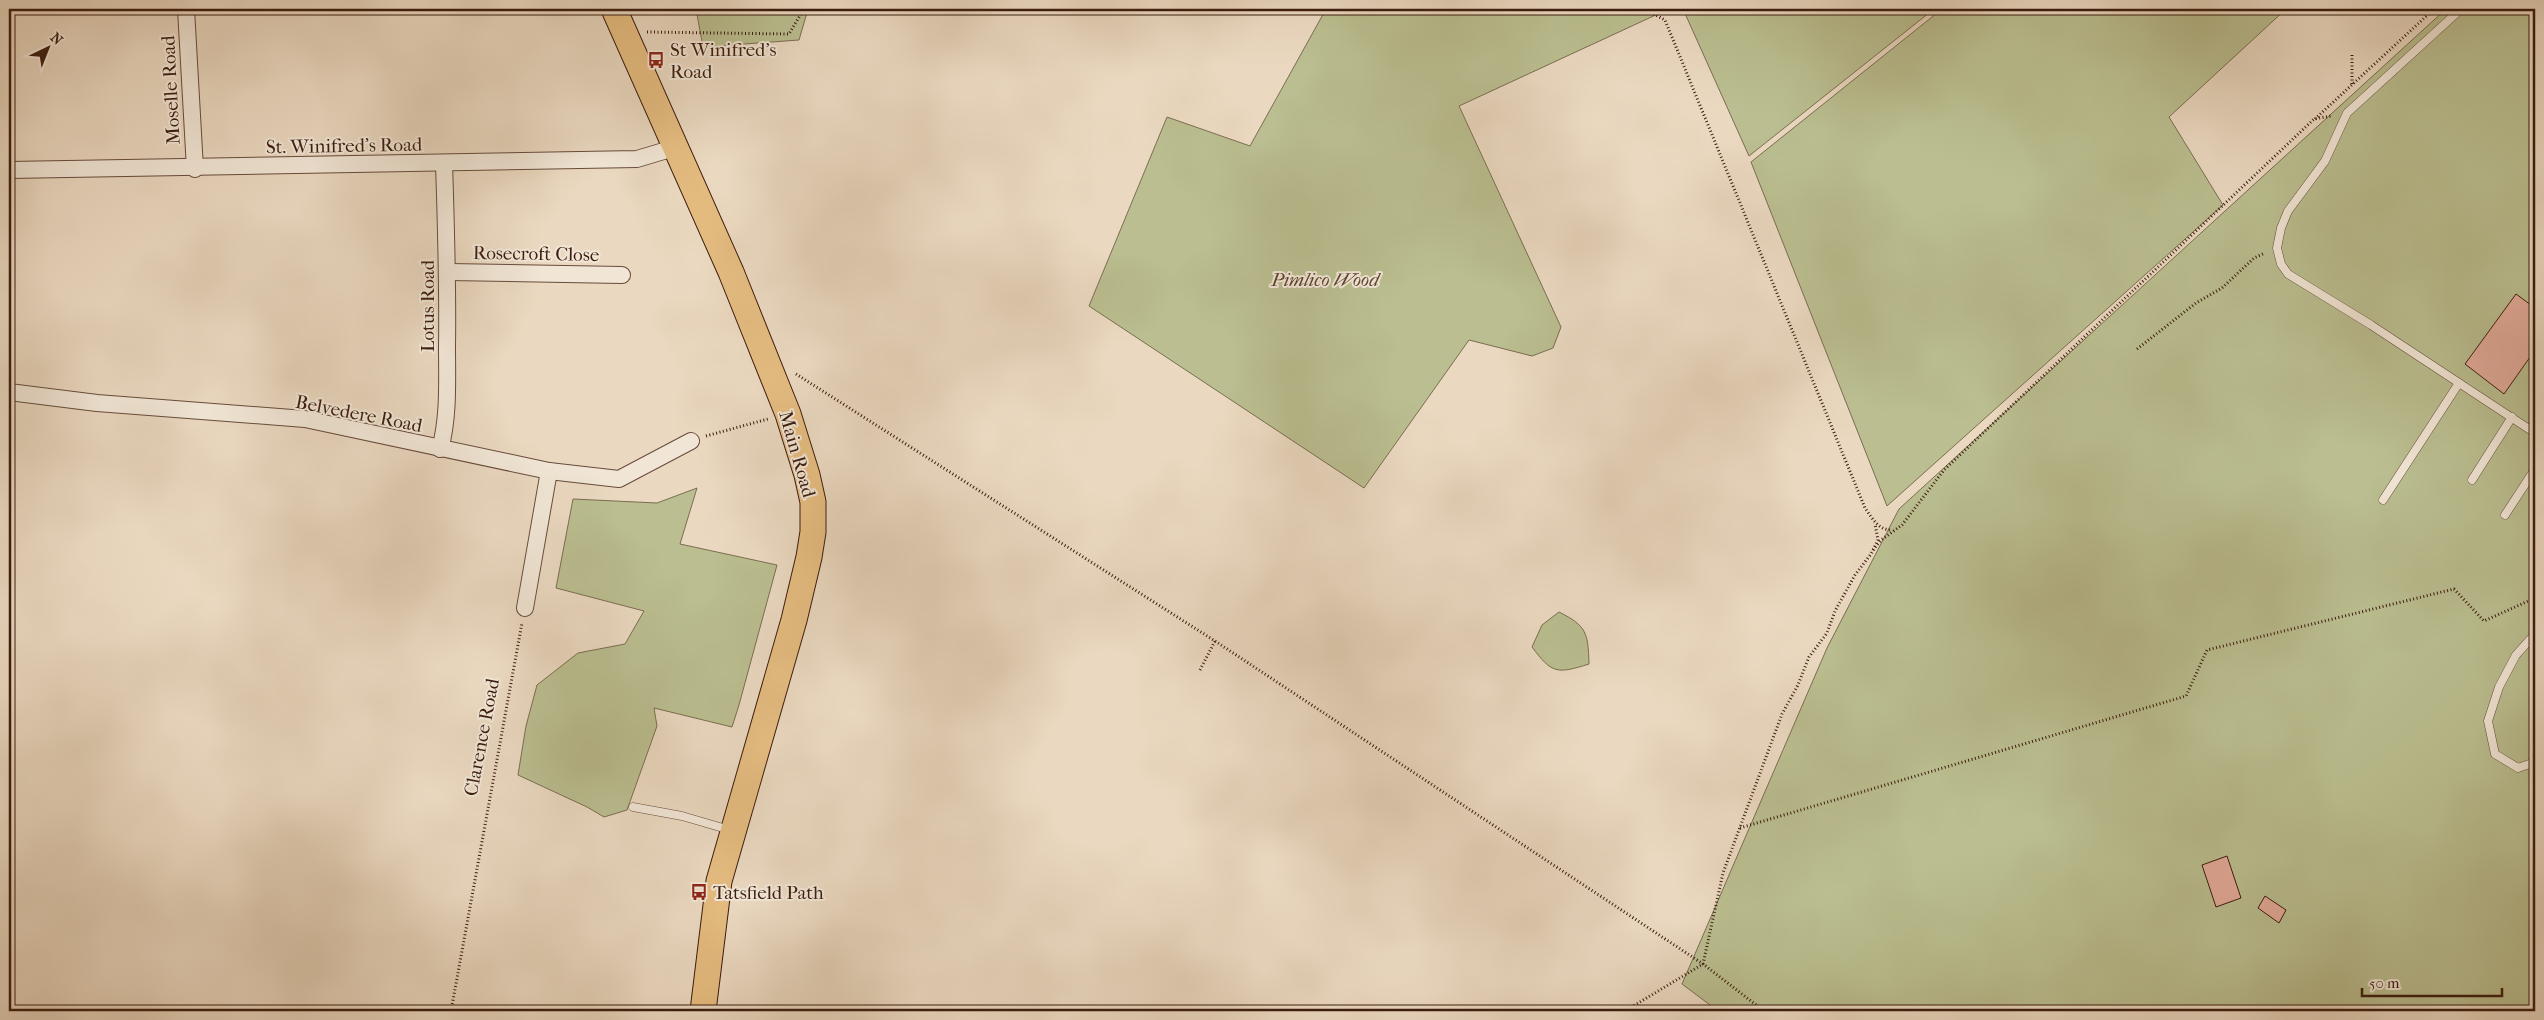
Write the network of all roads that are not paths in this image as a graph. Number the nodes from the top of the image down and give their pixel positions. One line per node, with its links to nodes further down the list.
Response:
1 (186, 9): 6 (street, Moselle Road)
2 (614, 9): 4 (main road, Main Road)
3 (2461, 9): 10 (lane)
4 (677, 147): 5 (street, St. Winifred's Road); 25 (main road, Main Road)
5 (444, 163): 6 (street, St. Winifred's Road); 8 (street, Lotus Road)
6 (195, 168): 7 (street, St. Winifred's Road)
7 (9, 170)
8 (448, 272): 9 (street, Rosecroft Close); 15 (street, Lotus Road)
9 (622, 275)
10 (2460, 383): 12 (lane); 19 (lane)
11 (9, 392): 15 (street, Belvedere Road)
12 (2512, 417): 13 (lane); 18 (lane)
13 (2534, 430)
14 (691, 441): 17 (street, Belvedere Road)
15 (440, 449): 17 (street, Belvedere Road)
16 (2535, 470): 20 (lane)
17 (549, 471): 21 (street)
18 (2472, 480)
19 (2383, 500)
20 (2505, 515)
21 (525, 608)
22 (2535, 634): 23 (lane)
23 (2535, 762)
24 (633, 807): 25 (lane)
25 (734, 832): 26 (main road, Main Road)
26 (703, 1011)

